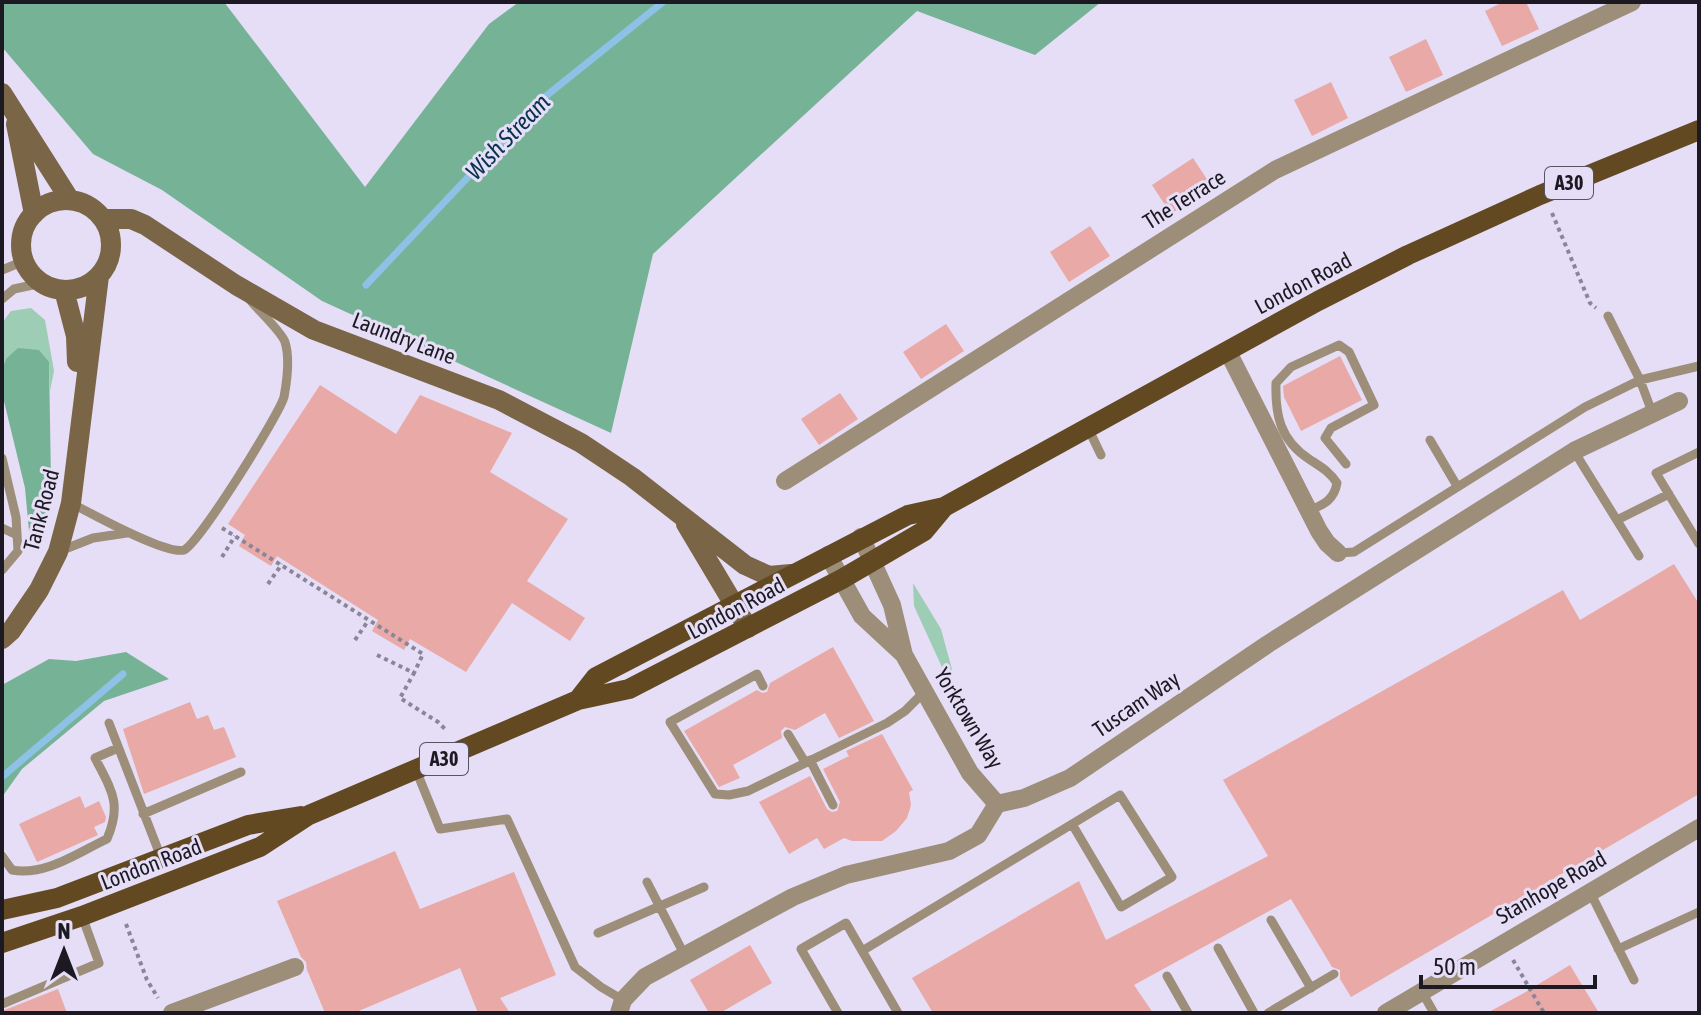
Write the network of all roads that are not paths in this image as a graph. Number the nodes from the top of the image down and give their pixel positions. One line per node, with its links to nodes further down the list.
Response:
1 (1632, 2): 29 (street, The Terrace)
2 (2, 93): 3 (street)
3 (13, 113): 5 (street); 6 (street)
4 (1699, 130): 16 (main road, London Road / A30)
5 (70, 200): 6 (street); 7 (street)
6 (34, 214): 8 (street)
7 (103, 219): 10 (street); 12 (street, Laundry Lane)
8 (24, 261): 9 (lane); 11 (street)
9 (2, 270)
10 (99, 276): 13 (street); 21 (street, Tank Road)
11 (42, 283): 13 (street); 14 (lane)
12 (236, 285): 35 (street, Laundry Lane); 38 (lane)
13 (64, 290): 21 (street, Tank Road)
14 (2, 299)
15 (1608, 316): 18 (lane)
16 (1228, 352): 22 (main road, London Road / A30); 34 (street)
17 (1699, 366): 18 (lane)
18 (1640, 380): 20 (lane); 30 (lane)
19 (1679, 401): 20 (street, Tuscam Way)
20 (1652, 412): 24 (street, Tuscam Way)
21 (80, 426): 32 (street, Tank Road)
22 (1088, 428): 26 (lane); 33 (main road, London Road / A30)
23 (1430, 440): 30 (lane)
24 (1574, 451): 36 (lane); 63 (street, Tuscam Way)
25 (1699, 452): 31 (lane)
26 (1101, 455)
27 (2, 458): 39 (lane)
28 (1346, 464): 34 (lane)
29 (785, 481)
30 (1457, 486): 43 (lane)
31 (1669, 494): 36 (lane); 41 (lane)
32 (71, 503): 38 (lane); 42 (street, Tank Road)
33 (944, 507): 40 (main road, London Road / A30); 46 (main road, London Road / A30)
34 (1309, 511): 43 (street)
35 (682, 517): 48 (street, Laundry Lane); 50 (street, Laundry Lane)
36 (1617, 520): 45 (lane)
37 (2, 528): 39 (lane)
38 (130, 533): 42 (lane)
39 (17, 535): 47 (lane)
40 (861, 537): 44 (main road, London Road / A30); 46 (street, Yorktown Way)
41 (1699, 544)
42 (58, 552): 52 (street, Tank Road)
43 (1338, 553)
44 (828, 555): 48 (main road, London Road / A30); 49 (street, Yorktown Way)
45 (1639, 556)
46 (872, 561): 49 (main road, London Road / A30); 53 (street, Yorktown Way)
47 (2, 570)
48 (791, 574): 50 (main road, London Road / A30)
49 (842, 579): 51 (main road, London Road / A30); 53 (street, Yorktown Way)
50 (732, 605): 51 (street, Laundry Lane); 56 (main road, London Road / A30)
51 (748, 628): 56 (main road, London Road / A30)
52 (2, 639)
53 (904, 655): 55 (street, Yorktown Way)
54 (763, 686): 60 (lane)
55 (924, 692): 60 (lane); 63 (street, Yorktown Way)
56 (578, 700): 61 (main road, London Road / A30)
57 (109, 723): 59 (lane)
58 (788, 734): 60 (lane)
59 (118, 748): 65 (lane); 69 (lane)
60 (808, 761): 64 (lane)
61 (416, 770): 66 (main road, London Road / A30); 92 (lane)
62 (241, 772): 65 (lane)
63 (997, 804): 84 (street)
64 (833, 805)
65 (143, 814): 70 (lane)
66 (309, 815): 70 (main road, London Road / A30); 77 (main road, London Road / A30)
67 (1072, 824): 67 (lane); 83 (lane)
68 (1699, 828): 73 (street, Stanhope Road)
69 (2, 856)
70 (162, 860): 75 (main road, London Road / A30)
71 (647, 882): 74 (lane)
72 (704, 887): 74 (lane)
73 (1590, 892): 82 (lane); 90 (street, Stanhope Road)
74 (659, 905): 79 (lane); 84 (lane)
75 (2, 910)
76 (1699, 912): 82 (lane)
77 (82, 916): 80 (main road, London Road / A30); 91 (lane)
78 (1271, 920): 89 (lane)
79 (598, 933)
80 (2, 943)
81 (1218, 948): 98 (lane)
82 (1618, 949): 88 (lane)
83 (862, 951): 95 (lane); 96 (lane)
84 (685, 956): 92 (street)
85 (295, 967): 94 (street)
86 (1334, 974): 89 (lane)
87 (1167, 976): 97 (lane)
88 (1634, 980)
89 (1311, 988): 99 (lane)
90 (1422, 992): 100 (street, Stanhope Road); 101 (lane)
91 (2, 1004)
92 (621, 1006)
93 (166, 1007): 94 (street)
94 (206, 1007)
95 (838, 1013)
96 (898, 1013)
97 (1188, 1013)
98 (1254, 1013)
99 (1268, 1013)
100 (1386, 1013)
101 (1434, 1013)

